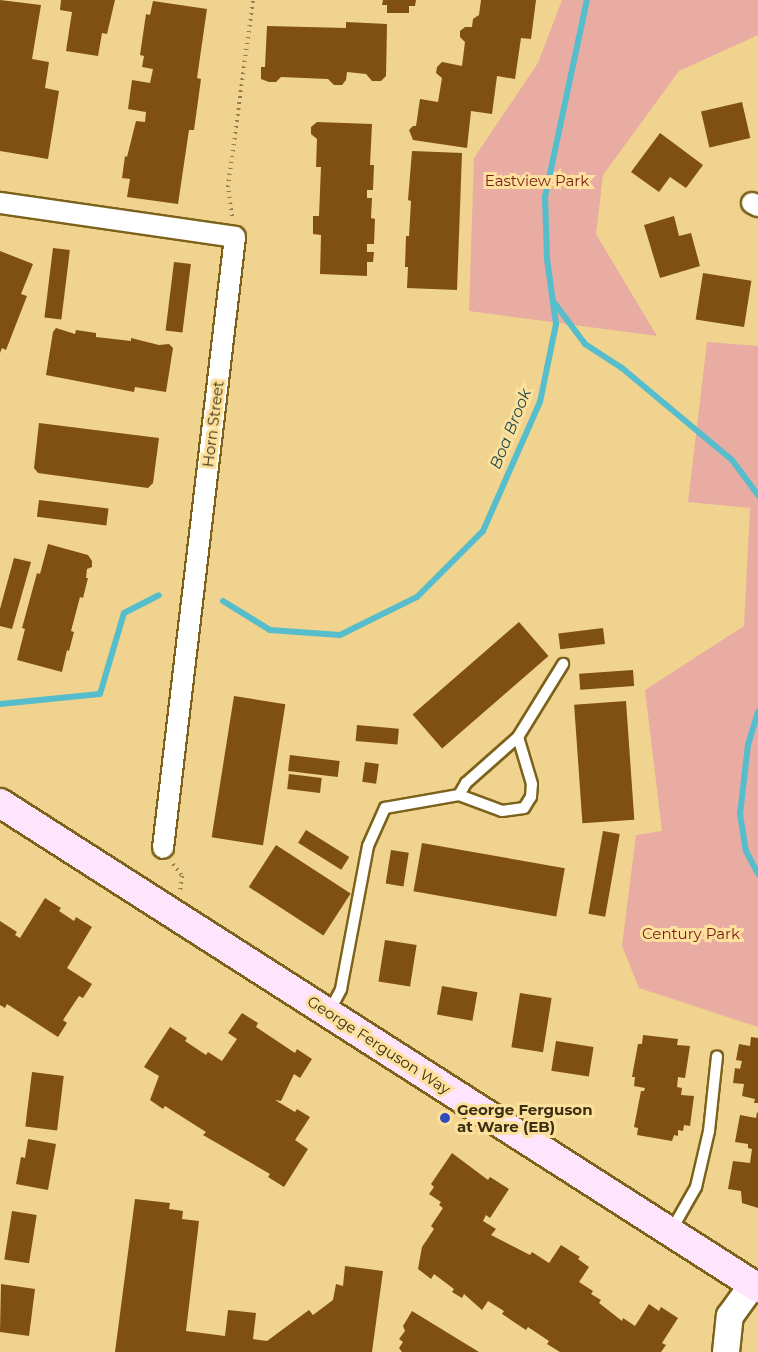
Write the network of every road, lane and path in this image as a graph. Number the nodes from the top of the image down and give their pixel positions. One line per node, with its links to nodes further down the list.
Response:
1 (253, 0): 3 (path)
2 (0, 203): 3 (street)
3 (236, 237): 8 (street, Horn Street)
4 (562, 664): 5 (lane)
5 (518, 737): 6 (lane); 6 (lane)
6 (459, 795): 10 (lane)
7 (0, 803): 10 (main road, George Ferguson Way)
8 (163, 848): 9 (path)
9 (180, 891)
10 (329, 1013): 12 (main road, George Ferguson Way)
11 (717, 1056): 12 (lane)
12 (671, 1232): 13 (main road, George Ferguson Way)
13 (756, 1286): 14 (street)
14 (726, 1352)

